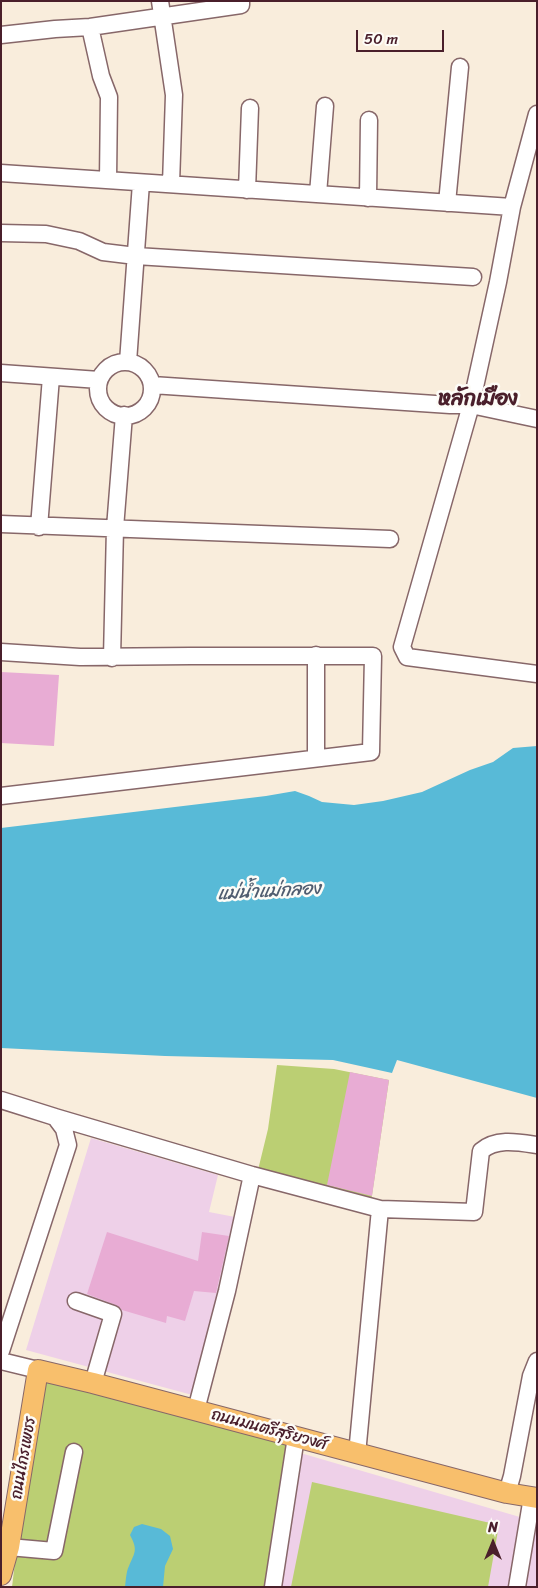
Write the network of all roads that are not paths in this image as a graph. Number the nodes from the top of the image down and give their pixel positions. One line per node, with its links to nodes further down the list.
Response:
1 (241, 3): 2 (street)
2 (162, 9): 3 (street); 13 (street)
3 (90, 28): 4 (street); 11 (street)
4 (1, 34)
5 (460, 67): 17 (street)
6 (325, 106): 15 (street)
7 (250, 108): 14 (street)
8 (537, 114): 18 (street)
9 (369, 120): 16 (street)
10 (1, 173): 11 (street)
11 (108, 180): 12 (street)
12 (141, 183): 13 (street); 20 (street)
13 (172, 184): 14 (street)
14 (247, 190): 15 (street)
15 (318, 194): 16 (street)
16 (368, 198): 17 (street)
17 (447, 203): 18 (street)
18 (512, 208): 27 (street)
19 (1, 234): 20 (street)
20 (136, 256): 21 (street); 22 (street)
21 (473, 277)
22 (128, 362): 25 (street); 26 (street)
23 (1, 373): 24 (street)
24 (50, 377): 25 (street); 31 (street)
25 (99, 380): 28 (street)
26 (152, 384): 27 (street); 28 (street)
27 (471, 405): 29 (street); 37 (street)
28 (124, 415): 32 (street)
29 (537, 419)
30 (1, 524): 31 (street)
31 (39, 527): 32 (street)
32 (115, 528): 33 (street); 36 (street)
33 (390, 539)
34 (1, 652): 36 (street)
35 (316, 655): 36 (street); 38 (street); 38 (street)
36 (112, 658)
37 (537, 674)
38 (316, 758): 39 (street)
39 (1, 796)
40 (1, 1100): 41 (street)
41 (55, 1117): 43 (street); 46 (street)
42 (537, 1145): 44 (street)
43 (252, 1175): 44 (street); 51 (street)
44 (380, 1209): 54 (street)
45 (76, 1301): 50 (street)
46 (1, 1351)
47 (1, 1361): 49 (street, ถนนมนตรีสุริยวงศ์)
48 (537, 1361): 55 (street)
49 (38, 1370): 50 (main road, ถนนมนตรีสุริยวงศ์); 57 (main road, ถนนไกรเพชร)
50 (93, 1383): 51 (main road, ถนนมนตรีสุริยวงศ์)
51 (196, 1410): 52 (main road, ถนนมนตรีสุริยวงศ์)
52 (296, 1437): 54 (main road, ถนนมนตรีสุริยวงศ์); 59 (street)
53 (74, 1452): 57 (street)
54 (357, 1454): 55 (main road, ถนนมนตรีสุริยวงศ์)
55 (506, 1493): 56 (main road, ถนนมนตรีสุริยวงศ์)
56 (534, 1497): 60 (street)
57 (9, 1547): 58 (main road, ถนนไกรเพชร)
58 (1, 1576)
59 (274, 1587)
60 (517, 1587)

